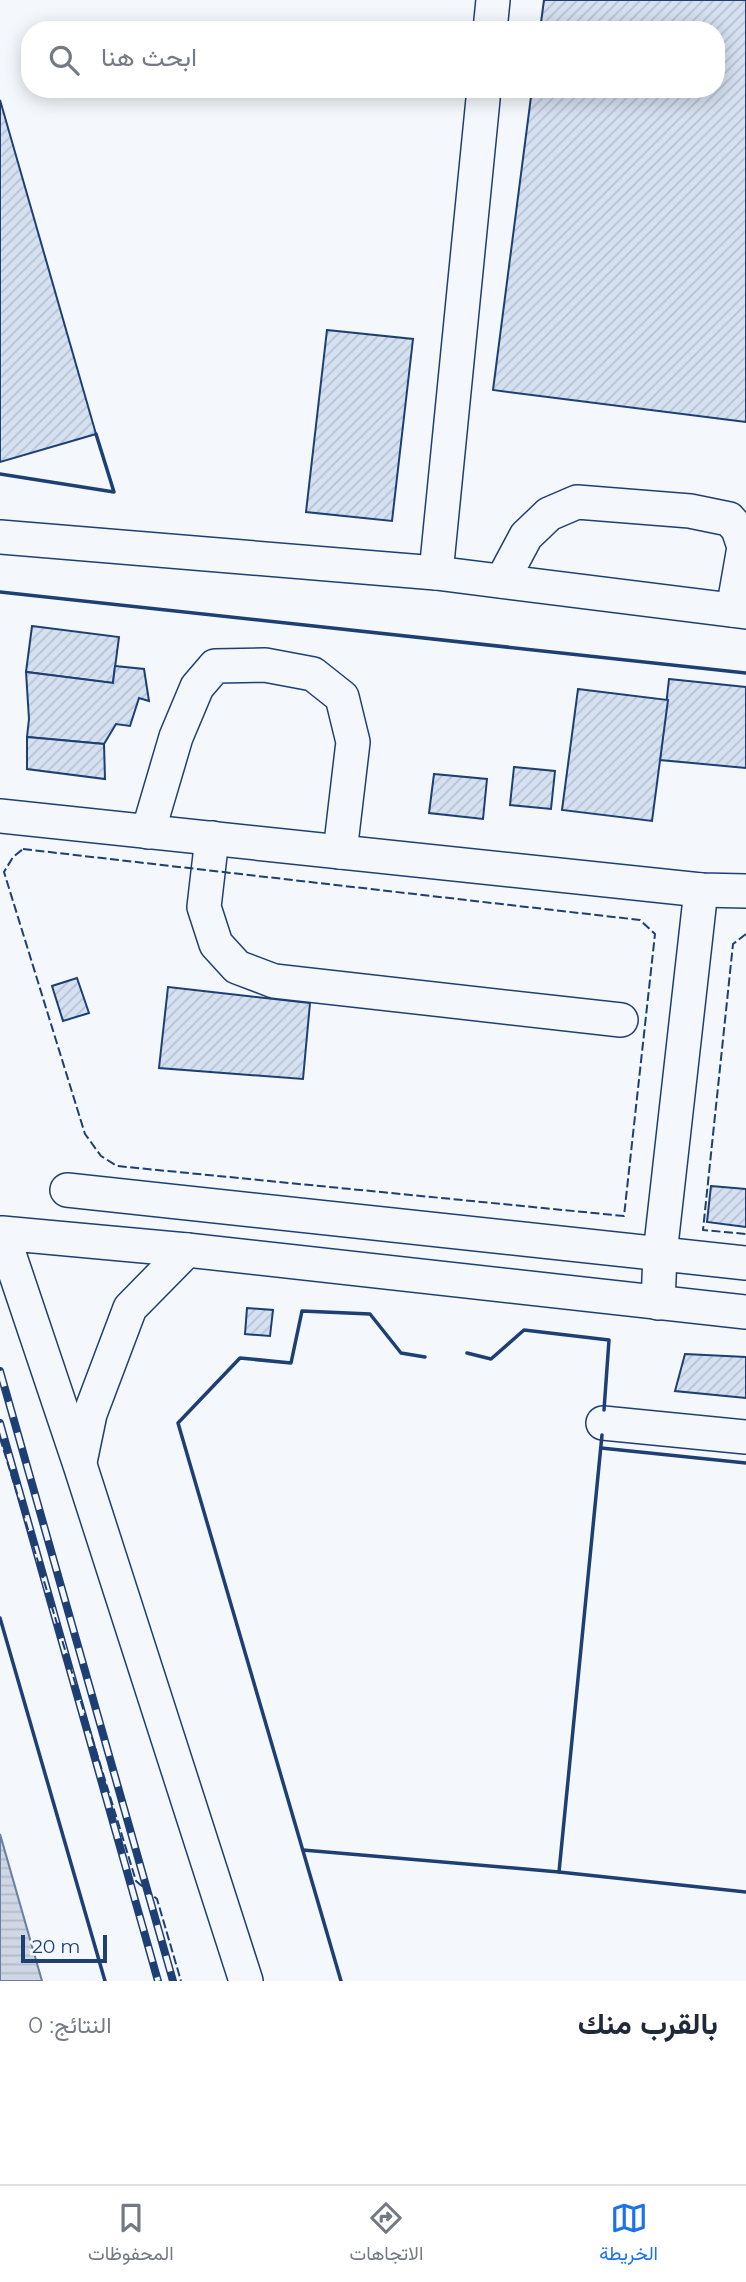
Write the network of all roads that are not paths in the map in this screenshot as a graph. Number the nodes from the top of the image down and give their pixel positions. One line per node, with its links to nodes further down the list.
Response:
1 (493, 0): 2 (street)
2 (491, 21)
3 (483, 98): 6 (street)
4 (0, 537): 6 (street)
5 (744, 561): 7 (street); 8 (street)
6 (436, 573): 7 (street)
7 (502, 581): 8 (street)
8 (740, 611)
9 (0, 816): 10 (street)
10 (148, 832): 11 (street); 12 (street)
11 (212, 838): 12 (street); 15 (street)
12 (340, 852): 13 (street)
13 (701, 890): 14 (street); 18 (street)
14 (746, 891)
15 (621, 1020)
16 (67, 1190): 18 (street)
17 (187, 1250): 20 (street); 24 (street); 24 (street)
18 (660, 1254): 19 (street); 20 (street)
19 (746, 1263)
20 (657, 1303): 21 (street)
21 (746, 1312)
22 (603, 1423): 23 (street)
23 (746, 1437)
24 (80, 1465): 25 (street)
25 (246, 1981)

